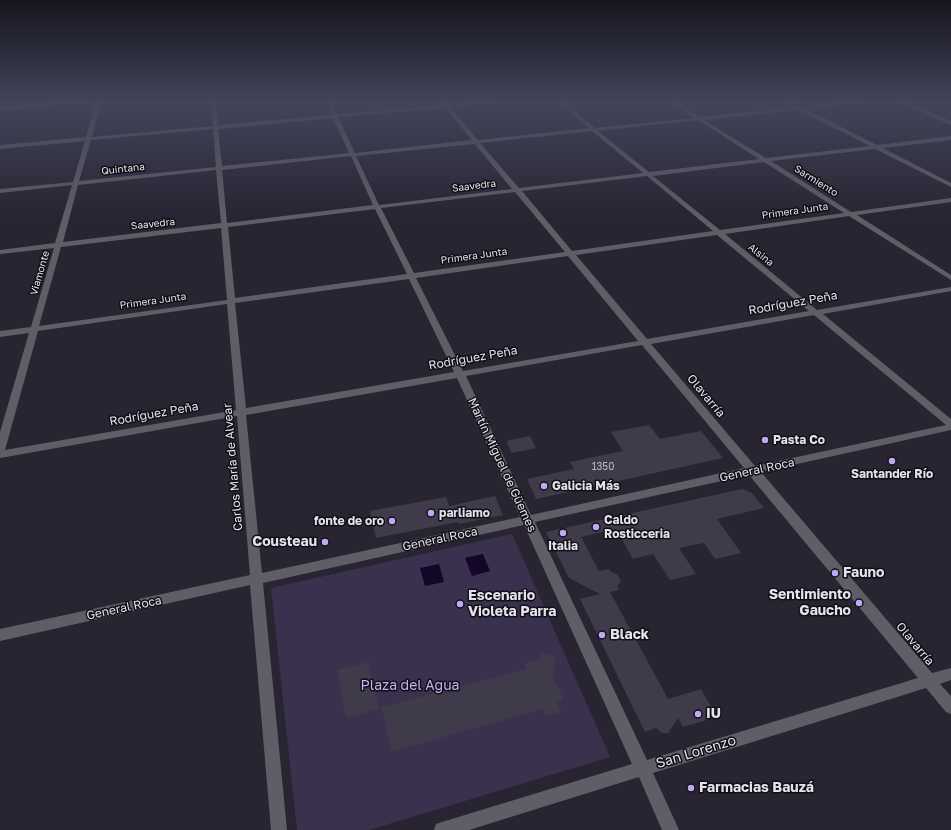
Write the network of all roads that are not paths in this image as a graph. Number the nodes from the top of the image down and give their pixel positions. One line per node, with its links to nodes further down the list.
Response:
1 (88, 139): 17 (street, Viamonte)
2 (80, 140): 11 (street)
3 (217, 140): 15 (street, Carlos María de Alvear)
4 (347, 140): 13 (street, Martín Miguel de Güemes)
5 (498, 140): 10 (street, Quintana)
6 (606, 140): 16 (street, Alsina)
7 (732, 140): 14 (street, Sarmiento)
8 (862, 140): 12 (street)
9 (938, 140): 12 (street, Saavedra)
10 (476, 142): 13 (street, Quintana); 20 (street, Olavarría)
11 (0, 147)
12 (878, 148): 14 (street, Saavedra); 18 (street)
13 (353, 154): 15 (street, Quintana); 22 (street, Martín Miguel de Güemes)
14 (766, 161): 16 (street, Saavedra); 23 (street, Sarmiento)
15 (219, 168): 17 (street, Quintana); 24 (street, Carlos María de Alvear)
16 (649, 175): 20 (street, Saavedra); 25 (street, Alsina)
17 (76, 183): 19 (street, Quintana); 26 (street, Viamonte)
18 (951, 185)
19 (0, 191)
20 (517, 191): 22 (street, Saavedra); 28 (street, Olavarría)
21 (951, 200): 23 (street, Primera Junta)
22 (377, 207): 24 (street, Saavedra); 29 (street, Martín Miguel de Güemes)
23 (850, 214): 25 (street, Primera Junta); 30 (street, Sarmiento)
24 (224, 226): 26 (street, Saavedra); 32 (street, Carlos María de Alvear)
25 (719, 233): 28 (street, Primera Junta); 33 (street, Alsina)
26 (58, 244): 27 (street, Saavedra); 34 (street, Viamonte)
27 (0, 252)
28 (570, 254): 29 (street, Primera Junta); 36 (street, Olavarría)
29 (411, 276): 32 (street, Primera Junta); 37 (street, Martín Miguel de Güemes)
30 (951, 278)
31 (951, 289): 33 (street, Rodríguez Peña)
32 (231, 301): 34 (street, Primera Junta); 38 (street, Carlos María de Alvear)
33 (816, 312): 36 (street, Rodríguez Peña); 39 (street, Alsina)
34 (34, 329): 35 (street, Primera Junta); 41 (street, Viamonte)
35 (0, 334)
36 (644, 342): 37 (street, Rodríguez Peña); 43 (street, Olavarría)
37 (460, 374): 38 (street, Rodríguez Peña); 44 (street, Martín Miguel de Güemes)
38 (242, 413): 42 (street, Rodríguez Peña); 45 (street, Carlos María de Alvear)
39 (951, 424)
40 (951, 427): 43 (street, General Roca)
41 (0, 450)
42 (0, 454)
43 (752, 471): 44 (street, General Roca); 48 (street, Olavarría)
44 (527, 520): 45 (street, General Roca); 50 (street, Martín Miguel de Güemes)
45 (257, 579): 46 (street, General Roca); 51 (street, Carlos María de Alvear)
46 (0, 635)
47 (951, 674): 48 (street, San Lorenzo)
48 (929, 681): 49 (street, Olavarría); 50 (street, San Lorenzo)
49 (951, 707)
50 (643, 768): 52 (street, San Lorenzo); 53 (street, Martín Miguel de Güemes)
51 (279, 830)
52 (442, 830)
53 (671, 830)

